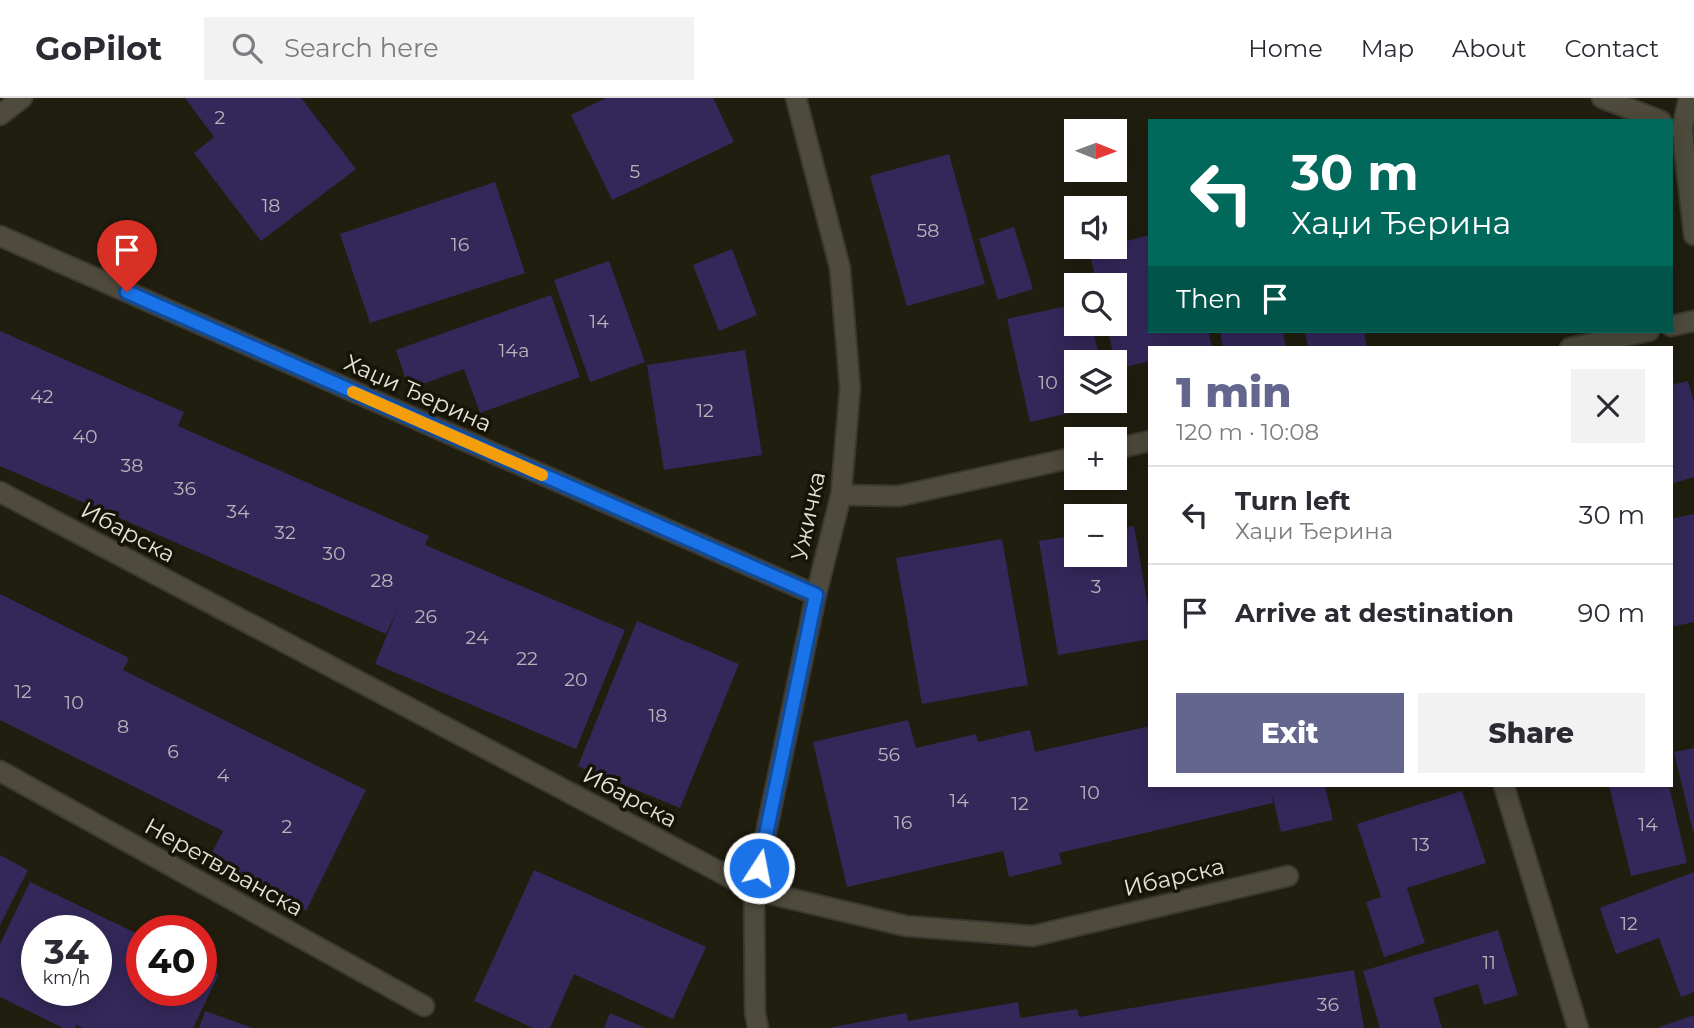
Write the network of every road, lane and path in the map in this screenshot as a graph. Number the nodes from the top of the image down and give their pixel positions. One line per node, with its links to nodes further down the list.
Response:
1 (22, 98): 5 (street)
2 (796, 98): 18 (street, Ужичка)
3 (1602, 98): 6 (street)
4 (1689, 98): 7 (street)
5 (0, 115)
6 (1656, 119)
7 (1683, 128): 8 (street)
8 (1694, 235)
9 (0, 236): 19 (street, Хаџи Ђерина)
10 (1694, 321): 11 (street)
11 (1673, 326)
12 (1640, 333): 13 (street)
13 (1579, 346)
14 (1148, 441): 15 (street)
15 (1127, 446)
16 (1064, 460): 18 (street)
17 (0, 492): 23 (street, Ибарска)
18 (841, 495): 19 (street, Ужичка)
19 (816, 595): 23 (street, Ужичка)
20 (0, 771): 24 (street, Неретвљанска)
21 (1504, 787): 26 (street)
22 (1288, 876): 23 (street, Ибарска)
23 (754, 890): 25 (street, Ужичка)
24 (424, 1006)
25 (758, 1028)
26 (1578, 1028)

